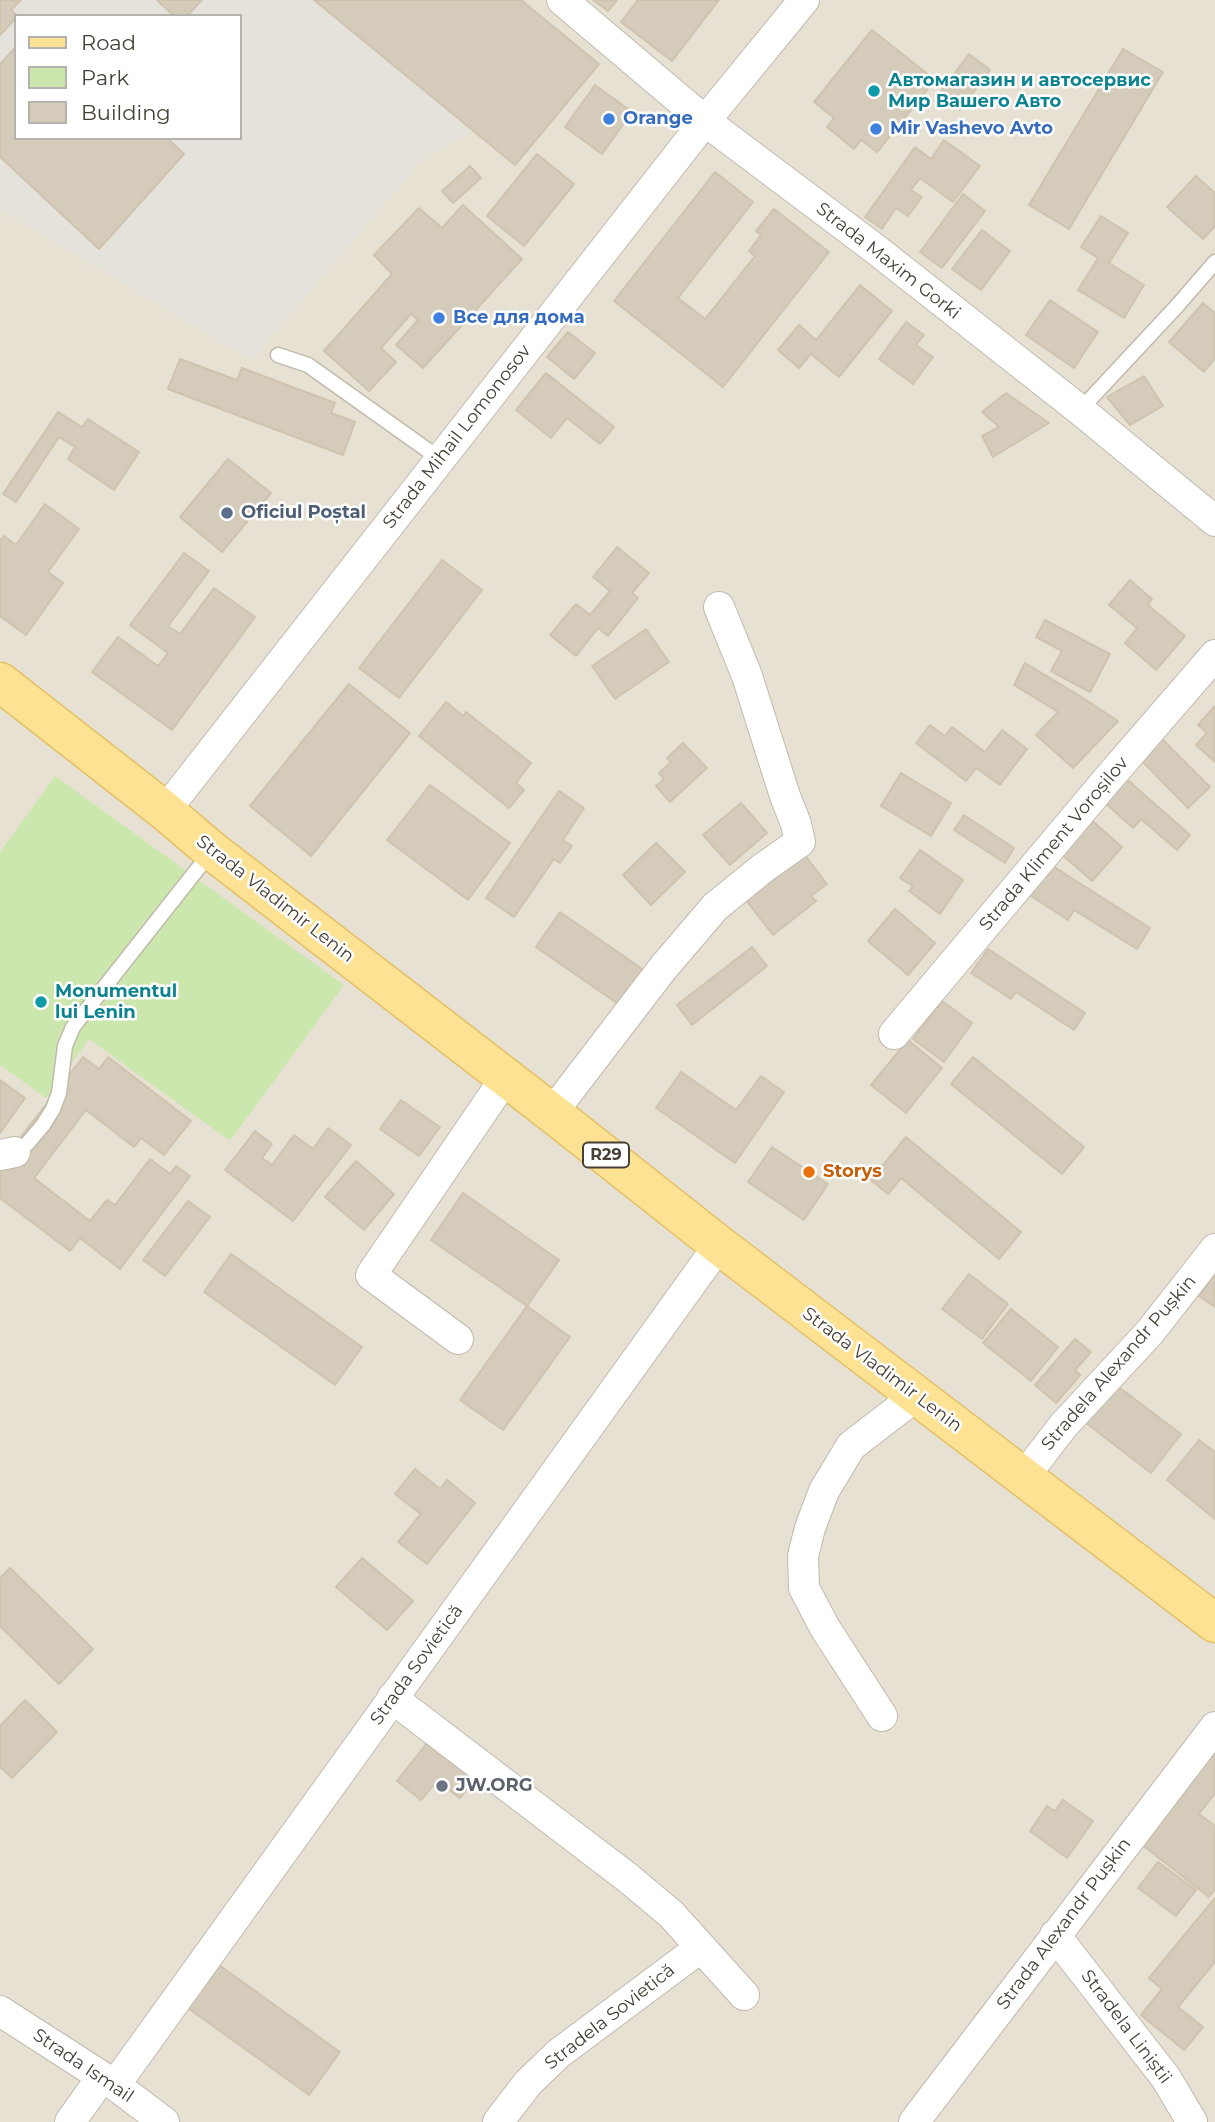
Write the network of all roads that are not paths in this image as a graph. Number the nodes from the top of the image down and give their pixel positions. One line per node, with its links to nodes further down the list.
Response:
1 (562, 0): 3 (street, Strada Maxim Gorki)
2 (804, 0): 3 (street, Strada Mihail Lomonosov)
3 (705, 121): 6 (street, Strada Maxim Gorki); 7 (street, Strada Mihail Lomonosov)
4 (1215, 262): 6 (lane)
5 (278, 355): 7 (lane)
6 (1080, 410): 8 (street, Strada Maxim Gorki)
7 (440, 458): 12 (street, Strada Mihail Lomonosov)
8 (1215, 521)
9 (719, 607): 16 (street)
10 (1215, 655): 14 (street, Strada Kliment Voroșilov)
11 (0, 682): 12 (main road, Strada Vladimir Lenin / R29)
12 (165, 811): 13 (main road, Strada Vladimir Lenin / R29)
13 (211, 850): 15 (main road, Strada Vladimir Lenin / R29); 17 (lane)
14 (894, 1034)
15 (506, 1077): 16 (main road, Strada Vladimir Lenin / R29); 20 (street)
16 (552, 1113): 18 (main road, Strada Vladimir Lenin / R29)
17 (7, 1153)
18 (719, 1245): 21 (main road, Strada Vladimir Lenin / R29); 24 (street, Strada Sovietică)
19 (1215, 1249): 22 (street, Stradela Alexandr Pușkin)
20 (458, 1339)
21 (916, 1395): 22 (main road, Strada Vladimir Lenin / R29); 25 (street)
22 (1023, 1478): 23 (main road, Strada Vladimir Lenin / R29)
23 (1215, 1623)
24 (392, 1698): 28 (street); 31 (street, Strada Sovietică)
25 (882, 1716)
26 (1215, 1727): 27 (street, Strada Alexandr Pușkin)
27 (1055, 1935): 35 (street, Strada Alexandr Pușkin); 36 (street, Stradela Liniștii)
28 (700, 1948): 29 (street); 34 (street, Stradela Sovietică)
29 (744, 1995)
30 (0, 2011): 31 (street, Strada Ismail)
31 (109, 2081): 32 (street, Strada Sovietică); 33 (street, Strada Ismail)
32 (70, 2122)
33 (164, 2122)
34 (498, 2122)
35 (914, 2122)
36 (1192, 2122)

